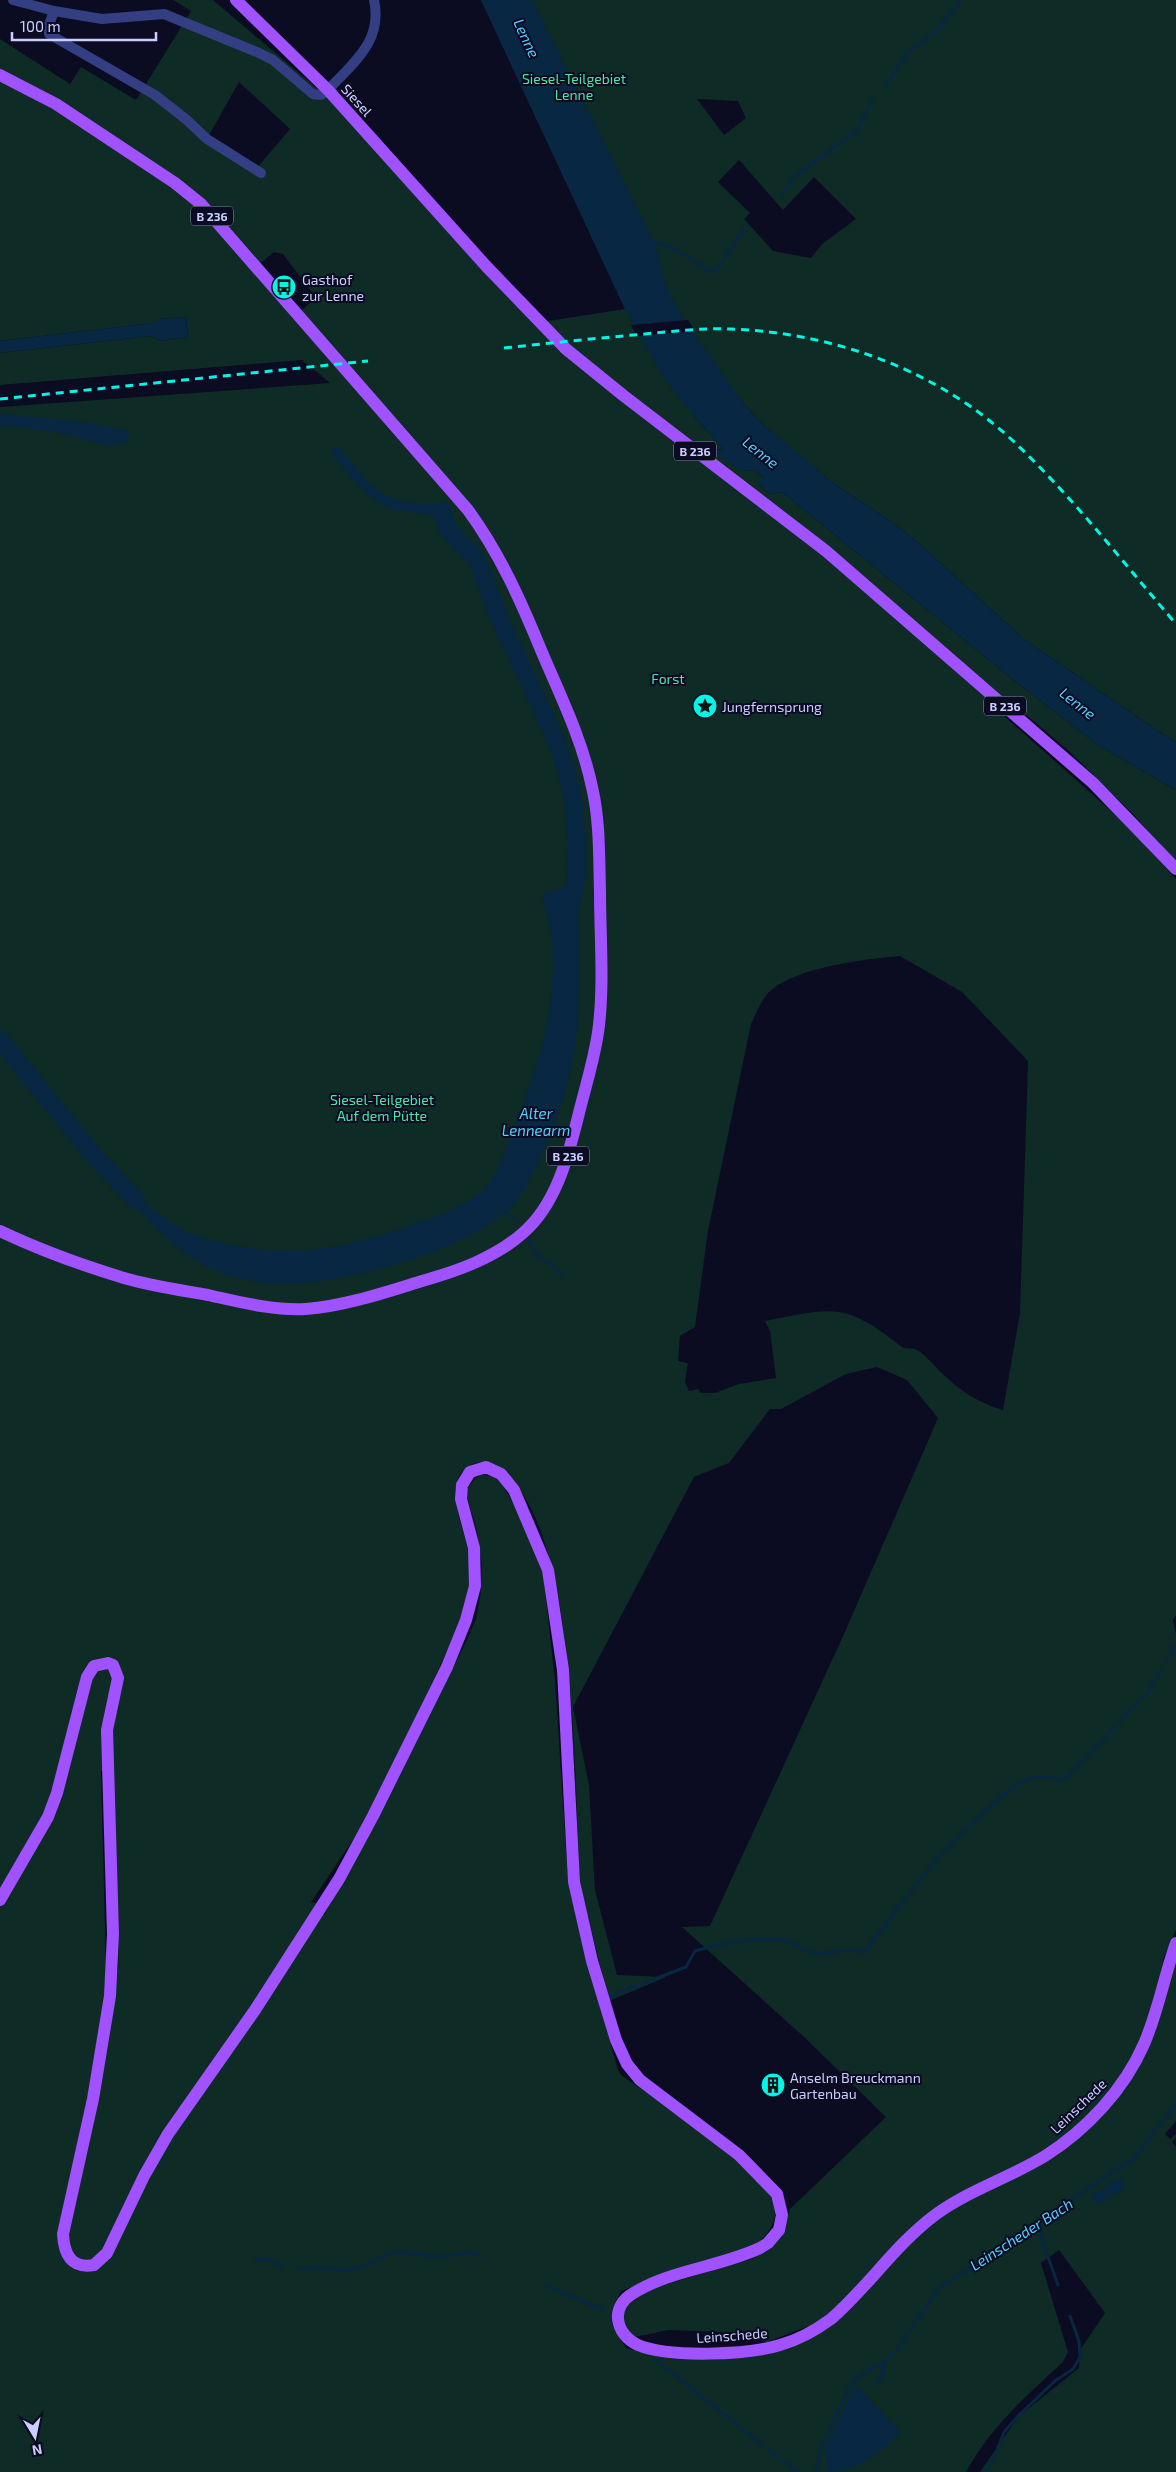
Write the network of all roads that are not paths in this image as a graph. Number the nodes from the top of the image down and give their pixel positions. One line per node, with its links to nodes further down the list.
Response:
1 (13, 0): 4 (street, Siesel)
2 (236, 0): 6 (main road, B 236)
3 (374, 0): 6 (street)
4 (54, 11): 6 (street, Siesel); 7 (street)
5 (0, 75): 9 (main road, B 236)
6 (328, 90): 8 (main road, Siesel / B 236)
7 (261, 173)
8 (1176, 869)
9 (0, 1231)
10 (0, 1900): 11 (main road, Leinschede)
11 (1176, 1943)

